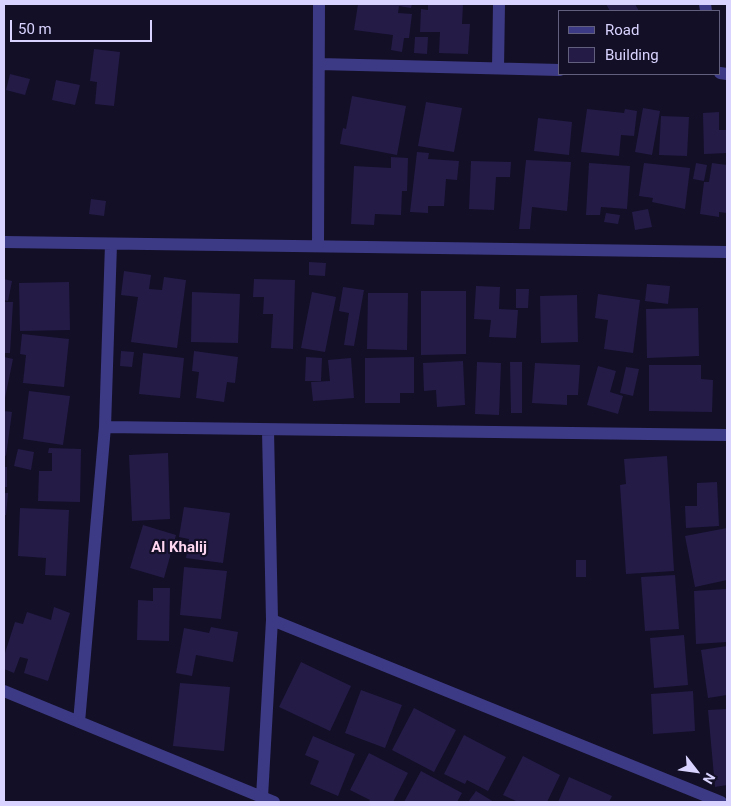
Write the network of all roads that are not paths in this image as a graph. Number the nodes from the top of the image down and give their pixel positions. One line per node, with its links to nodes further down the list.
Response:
1 (319, 4): 3 (street)
2 (499, 4): 4 (street)
3 (319, 64): 4 (street); 8 (street)
4 (498, 68): 5 (street)
5 (558, 70)
6 (4, 242): 7 (street)
7 (111, 244): 8 (street); 10 (street)
8 (318, 246): 9 (street)
9 (727, 255)
10 (105, 427): 11 (street); 15 (street)
11 (268, 430): 12 (street); 13 (street)
12 (727, 435)
13 (272, 620): 16 (street); 18 (street)
14 (4, 691): 15 (street)
15 (79, 722): 16 (street)
16 (262, 797): 17 (street)
17 (274, 802)
18 (721, 802)

